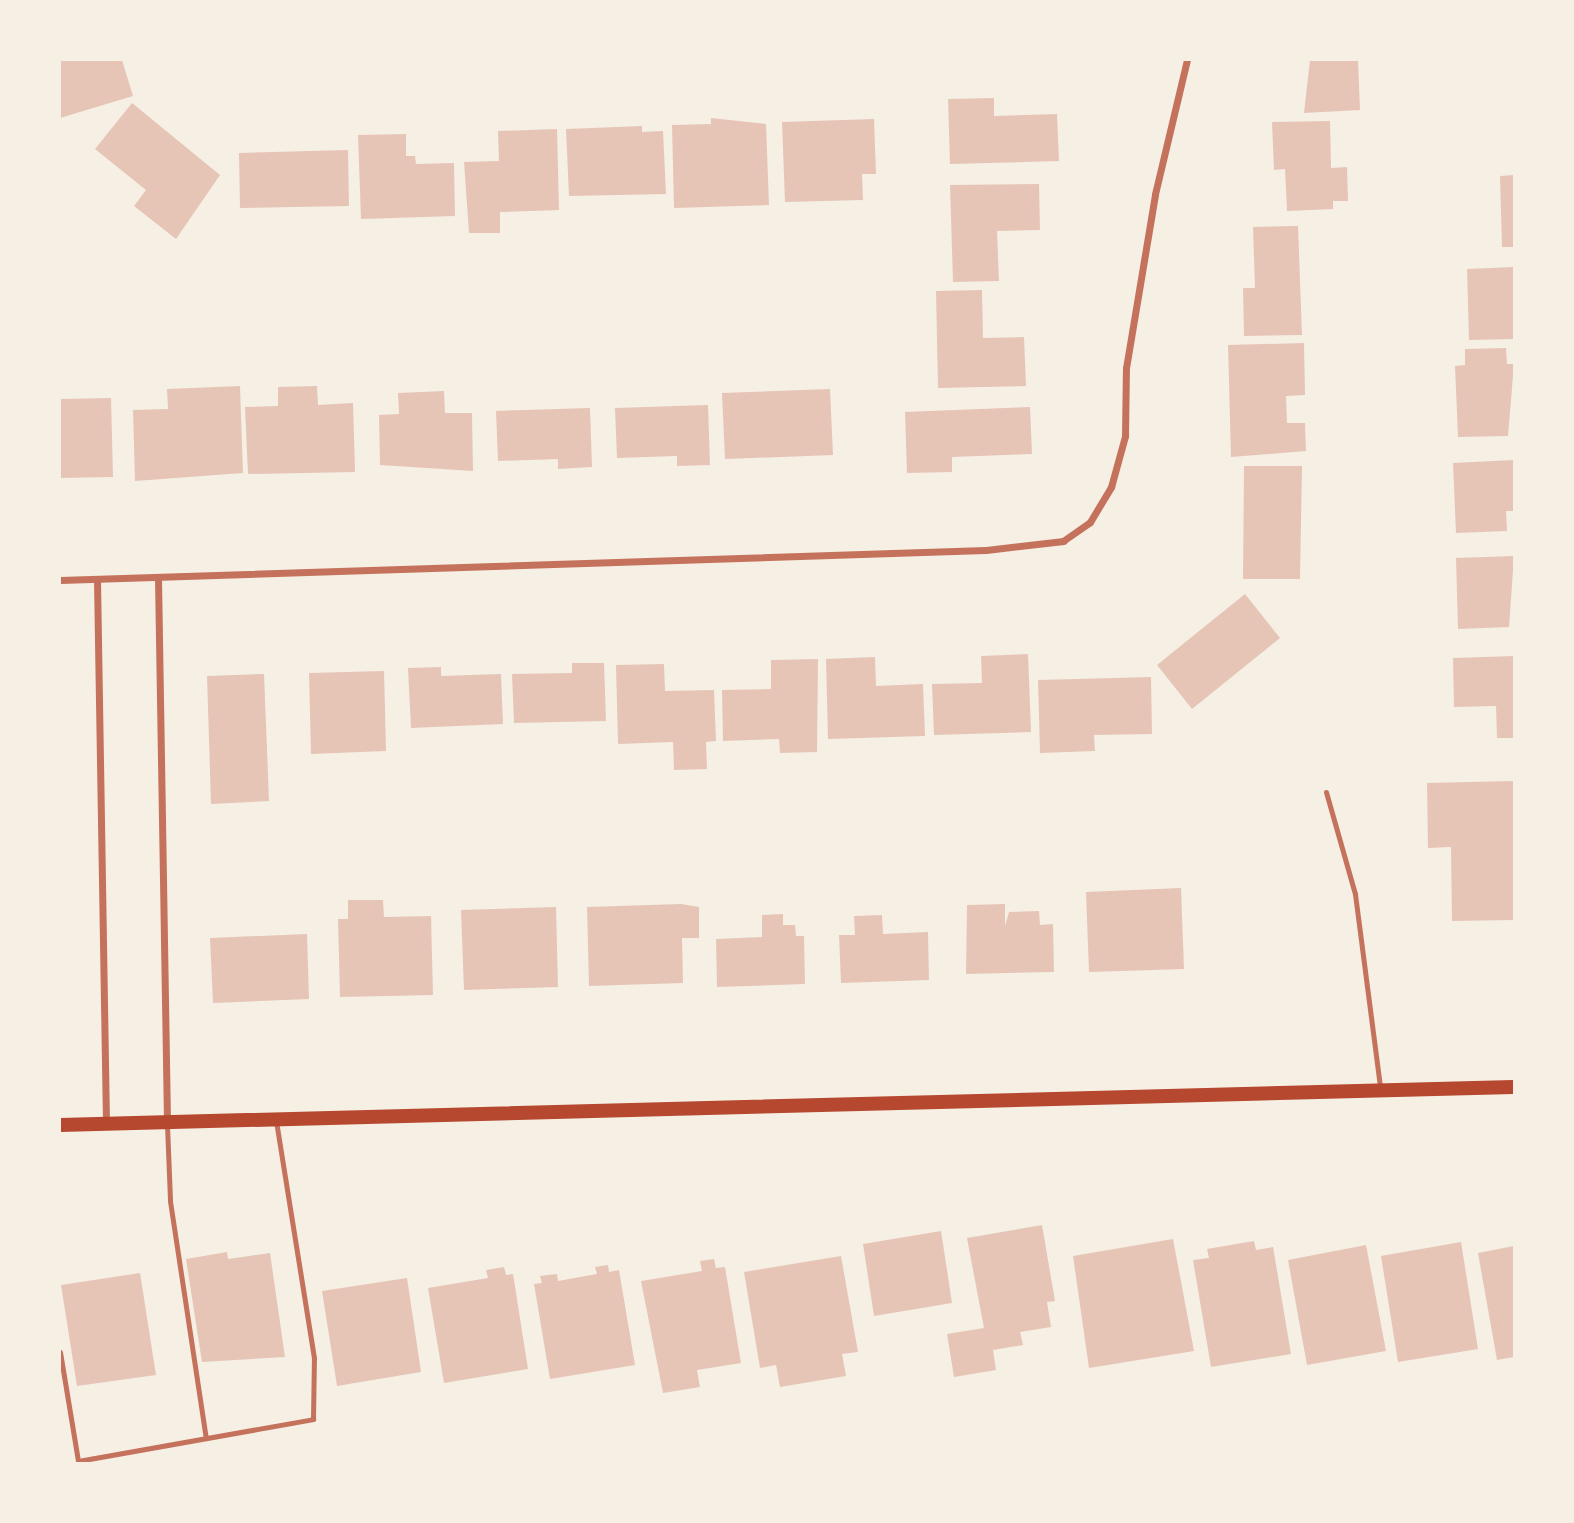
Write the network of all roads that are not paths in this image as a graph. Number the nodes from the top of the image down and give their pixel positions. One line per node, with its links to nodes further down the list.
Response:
1 (1187, 60): 2 (street)
2 (158, 578): 4 (street); 9 (street)
3 (60, 580): 4 (street)
4 (97, 580): 10 (street)
5 (1326, 792): 7 (lane)
6 (1514, 1087): 7 (main road)
7 (1380, 1091): 8 (main road)
8 (276, 1119): 9 (main road); 13 (lane)
9 (167, 1121): 10 (main road); 13 (lane)
10 (106, 1123): 11 (main road)
11 (60, 1125)
12 (60, 1352): 13 (lane)
13 (206, 1438)

